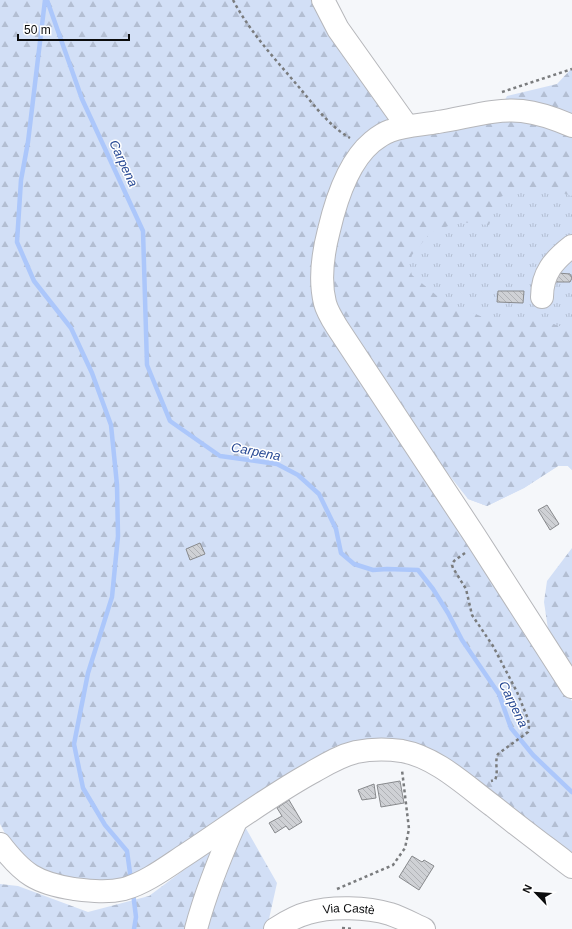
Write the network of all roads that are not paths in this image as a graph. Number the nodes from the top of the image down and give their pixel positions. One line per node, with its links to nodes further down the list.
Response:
1 (323, 0): 2 (street)
2 (407, 126): 3 (street); 6 (street)
3 (572, 126)
4 (572, 246): 5 (street)
5 (542, 296)
6 (572, 687)
7 (236, 821): 8 (street); 9 (street); 10 (street)
8 (0, 844)
9 (572, 867)
10 (196, 929)
11 (275, 929): 12 (street, Via Castè)
12 (424, 929)

